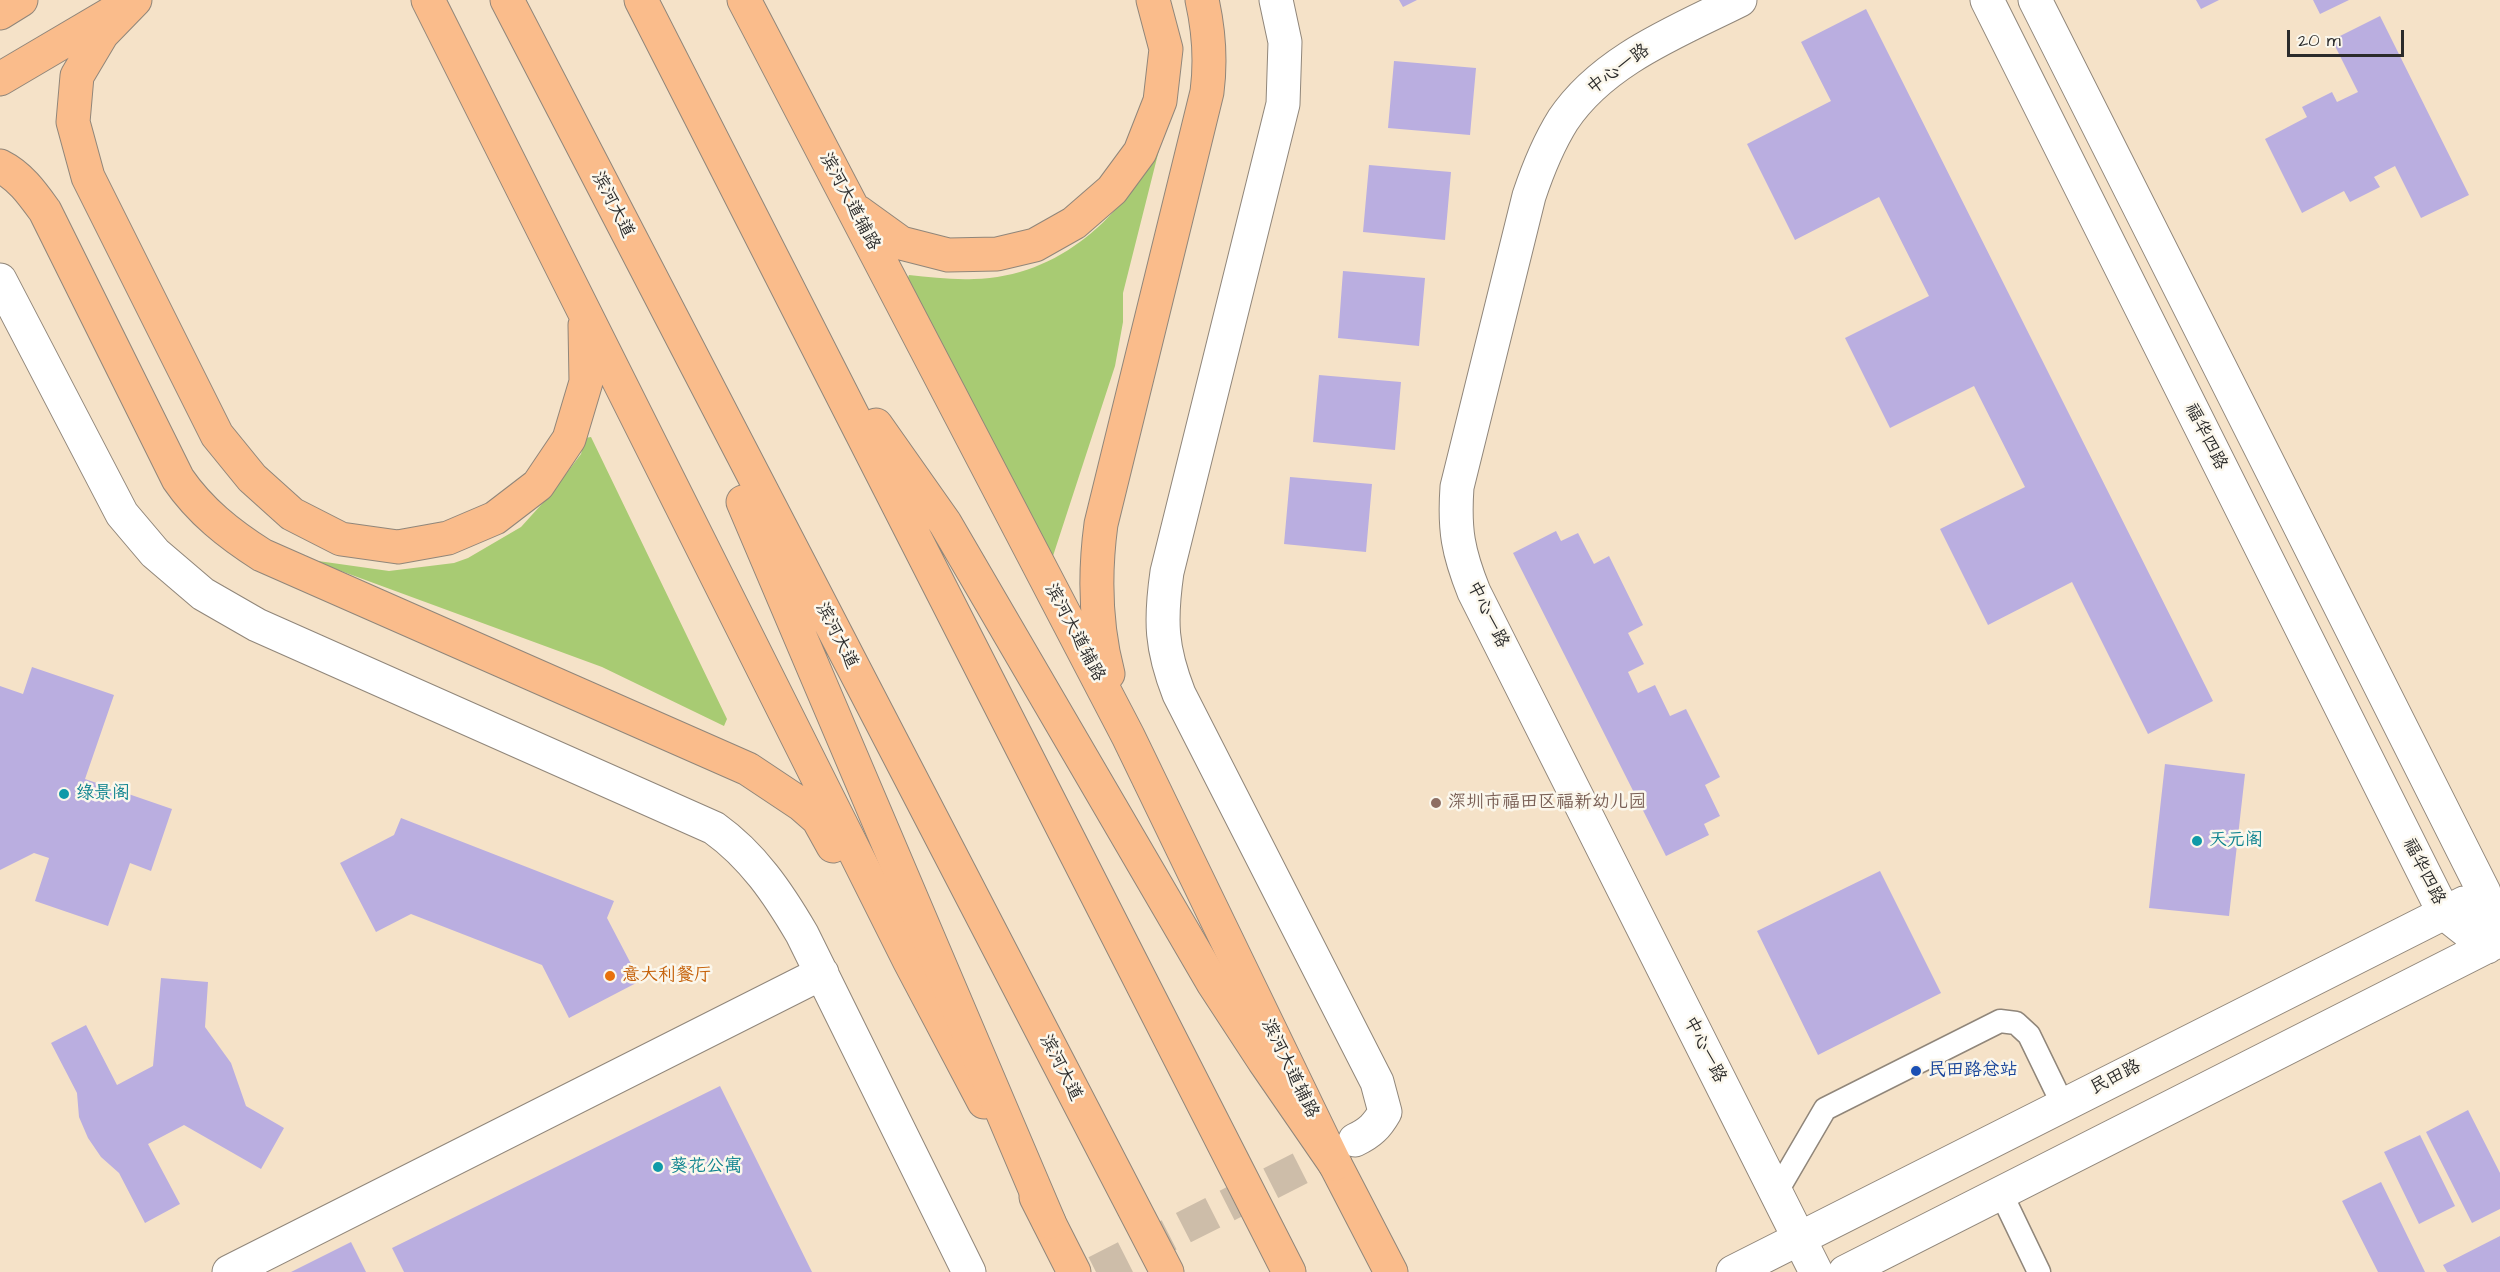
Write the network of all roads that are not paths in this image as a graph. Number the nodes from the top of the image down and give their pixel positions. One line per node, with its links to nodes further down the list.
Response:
1 (21, 0): 13 (main road)
2 (135, 0): 14 (main road); 20 (main road)
3 (428, 0): 20 (main road)
4 (507, 0): 17 (main road, 滨河大道)
5 (642, 0): 19 (main road)
6 (744, 0): 16 (main road, 滨河大道辅路)
7 (1153, 0): 16 (main road)
8 (1202, 0): 21 (main road)
9 (1276, 0): 28 (street)
10 (1740, 0): 29 (street, 中心一路)
11 (1987, 0): 23 (street, 福华四路)
12 (2035, 0): 22 (street)
13 (0, 13)
14 (0, 79)
15 (0, 166): 25 (main road)
16 (853, 208): 21 (main road, 滨河大道辅路)
17 (645, 271): 31 (main road); 36 (main road, 滨河大道)
18 (0, 280): 26 (street)
19 (796, 305): 28 (main road); 37 (main road)
20 (585, 317): 25 (main road)
21 (1128, 736): 28 (main road, 滨河大道辅路)
22 (2492, 888): 23 (street, 民田路); 24 (street)
23 (2444, 913): 24 (street, 福华四路); 27 (street, 民田路)
24 (2494, 943): 30 (street)
25 (910, 962): 31 (main road)
26 (822, 973): 33 (street); 34 (street)
27 (2063, 1105): 29 (lane); 32 (street, 民田路)
28 (1346, 1152): 38 (main road, 滨河大道辅路)
29 (1776, 1193): 32 (street, 中心一路)
30 (2001, 1193): 41 (street); 42 (lane)
31 (1049, 1222): 35 (main road)
32 (1799, 1238): 39 (street, 民田路); 40 (street, 中心一路)
33 (229, 1272)
34 (969, 1272)
35 (1074, 1272)
36 (1167, 1272)
37 (1289, 1272)
38 (1391, 1272)
39 (1732, 1272)
40 (1816, 1272)
41 (1845, 1272)
42 (2039, 1272)

